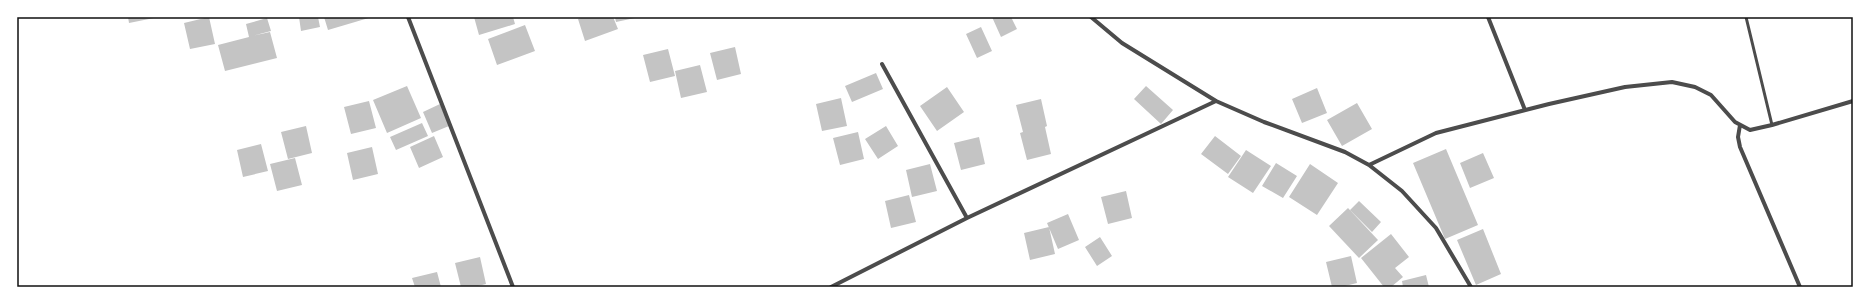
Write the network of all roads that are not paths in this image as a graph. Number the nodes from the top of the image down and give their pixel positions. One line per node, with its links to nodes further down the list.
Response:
1 (408, 17): 13 (street)
2 (1488, 17): 8 (street)
3 (1746, 17): 10 (lane)
4 (1094, 18): 6 (street)
5 (882, 64): 12 (street)
6 (1216, 101): 11 (street); 12 (street)
7 (1853, 101): 10 (street)
8 (1525, 110): 9 (street); 11 (street)
9 (1740, 125): 10 (street); 16 (street)
10 (1772, 125)
11 (1369, 165): 15 (street)
12 (967, 218): 14 (street)
13 (513, 287)
14 (831, 287)
15 (1471, 287)
16 (1800, 287)

